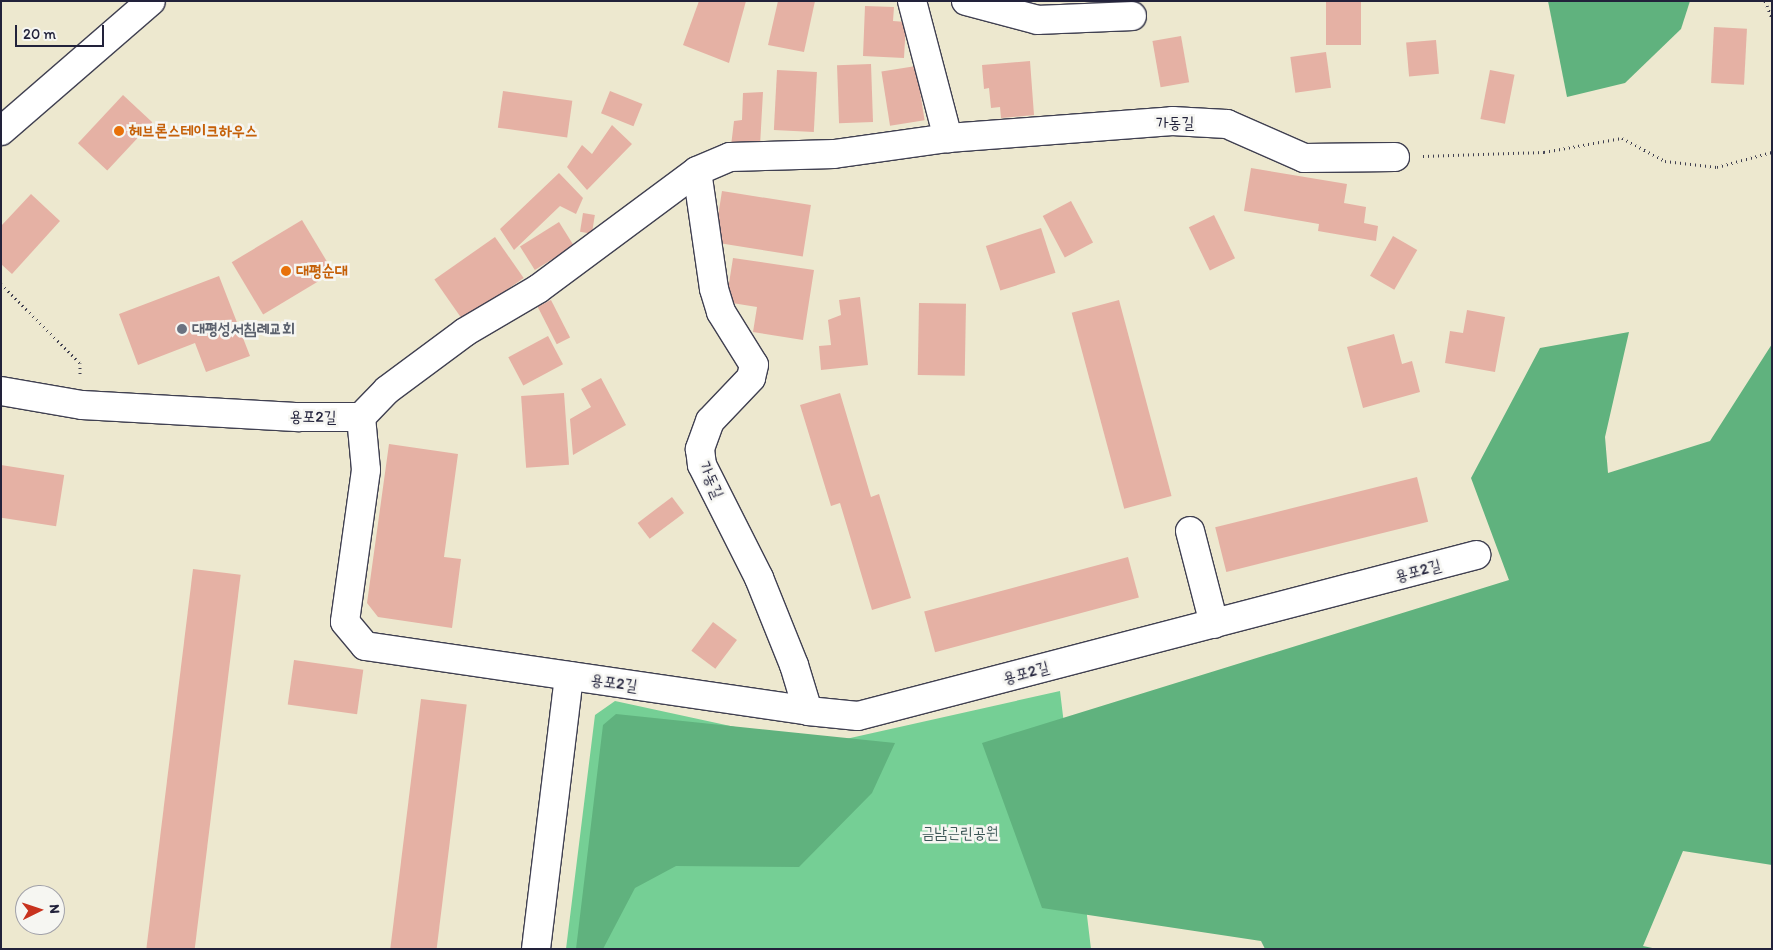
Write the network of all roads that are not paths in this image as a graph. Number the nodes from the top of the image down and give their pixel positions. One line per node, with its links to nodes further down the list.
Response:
1 (151, 1): 5 (main road)
2 (912, 1): 6 (main road)
3 (966, 1): 4 (main road)
4 (1132, 16)
5 (1, 131)
6 (948, 138): 7 (main road, 가동길); 8 (main road, 가동길)
7 (1395, 158)
8 (697, 171): 10 (main road, 가동길); 15 (main road, 가동길)
9 (1, 391): 10 (main road, 용포2길)
10 (361, 417): 14 (main road, 용포2길)
11 (1190, 531): 13 (main road)
12 (1476, 555): 13 (main road, 용포2길)
13 (1214, 624): 15 (main road, 용포2길)
14 (569, 676): 15 (main road, 용포2길); 16 (main road, 용포2길)
15 (808, 711)
16 (536, 949)

